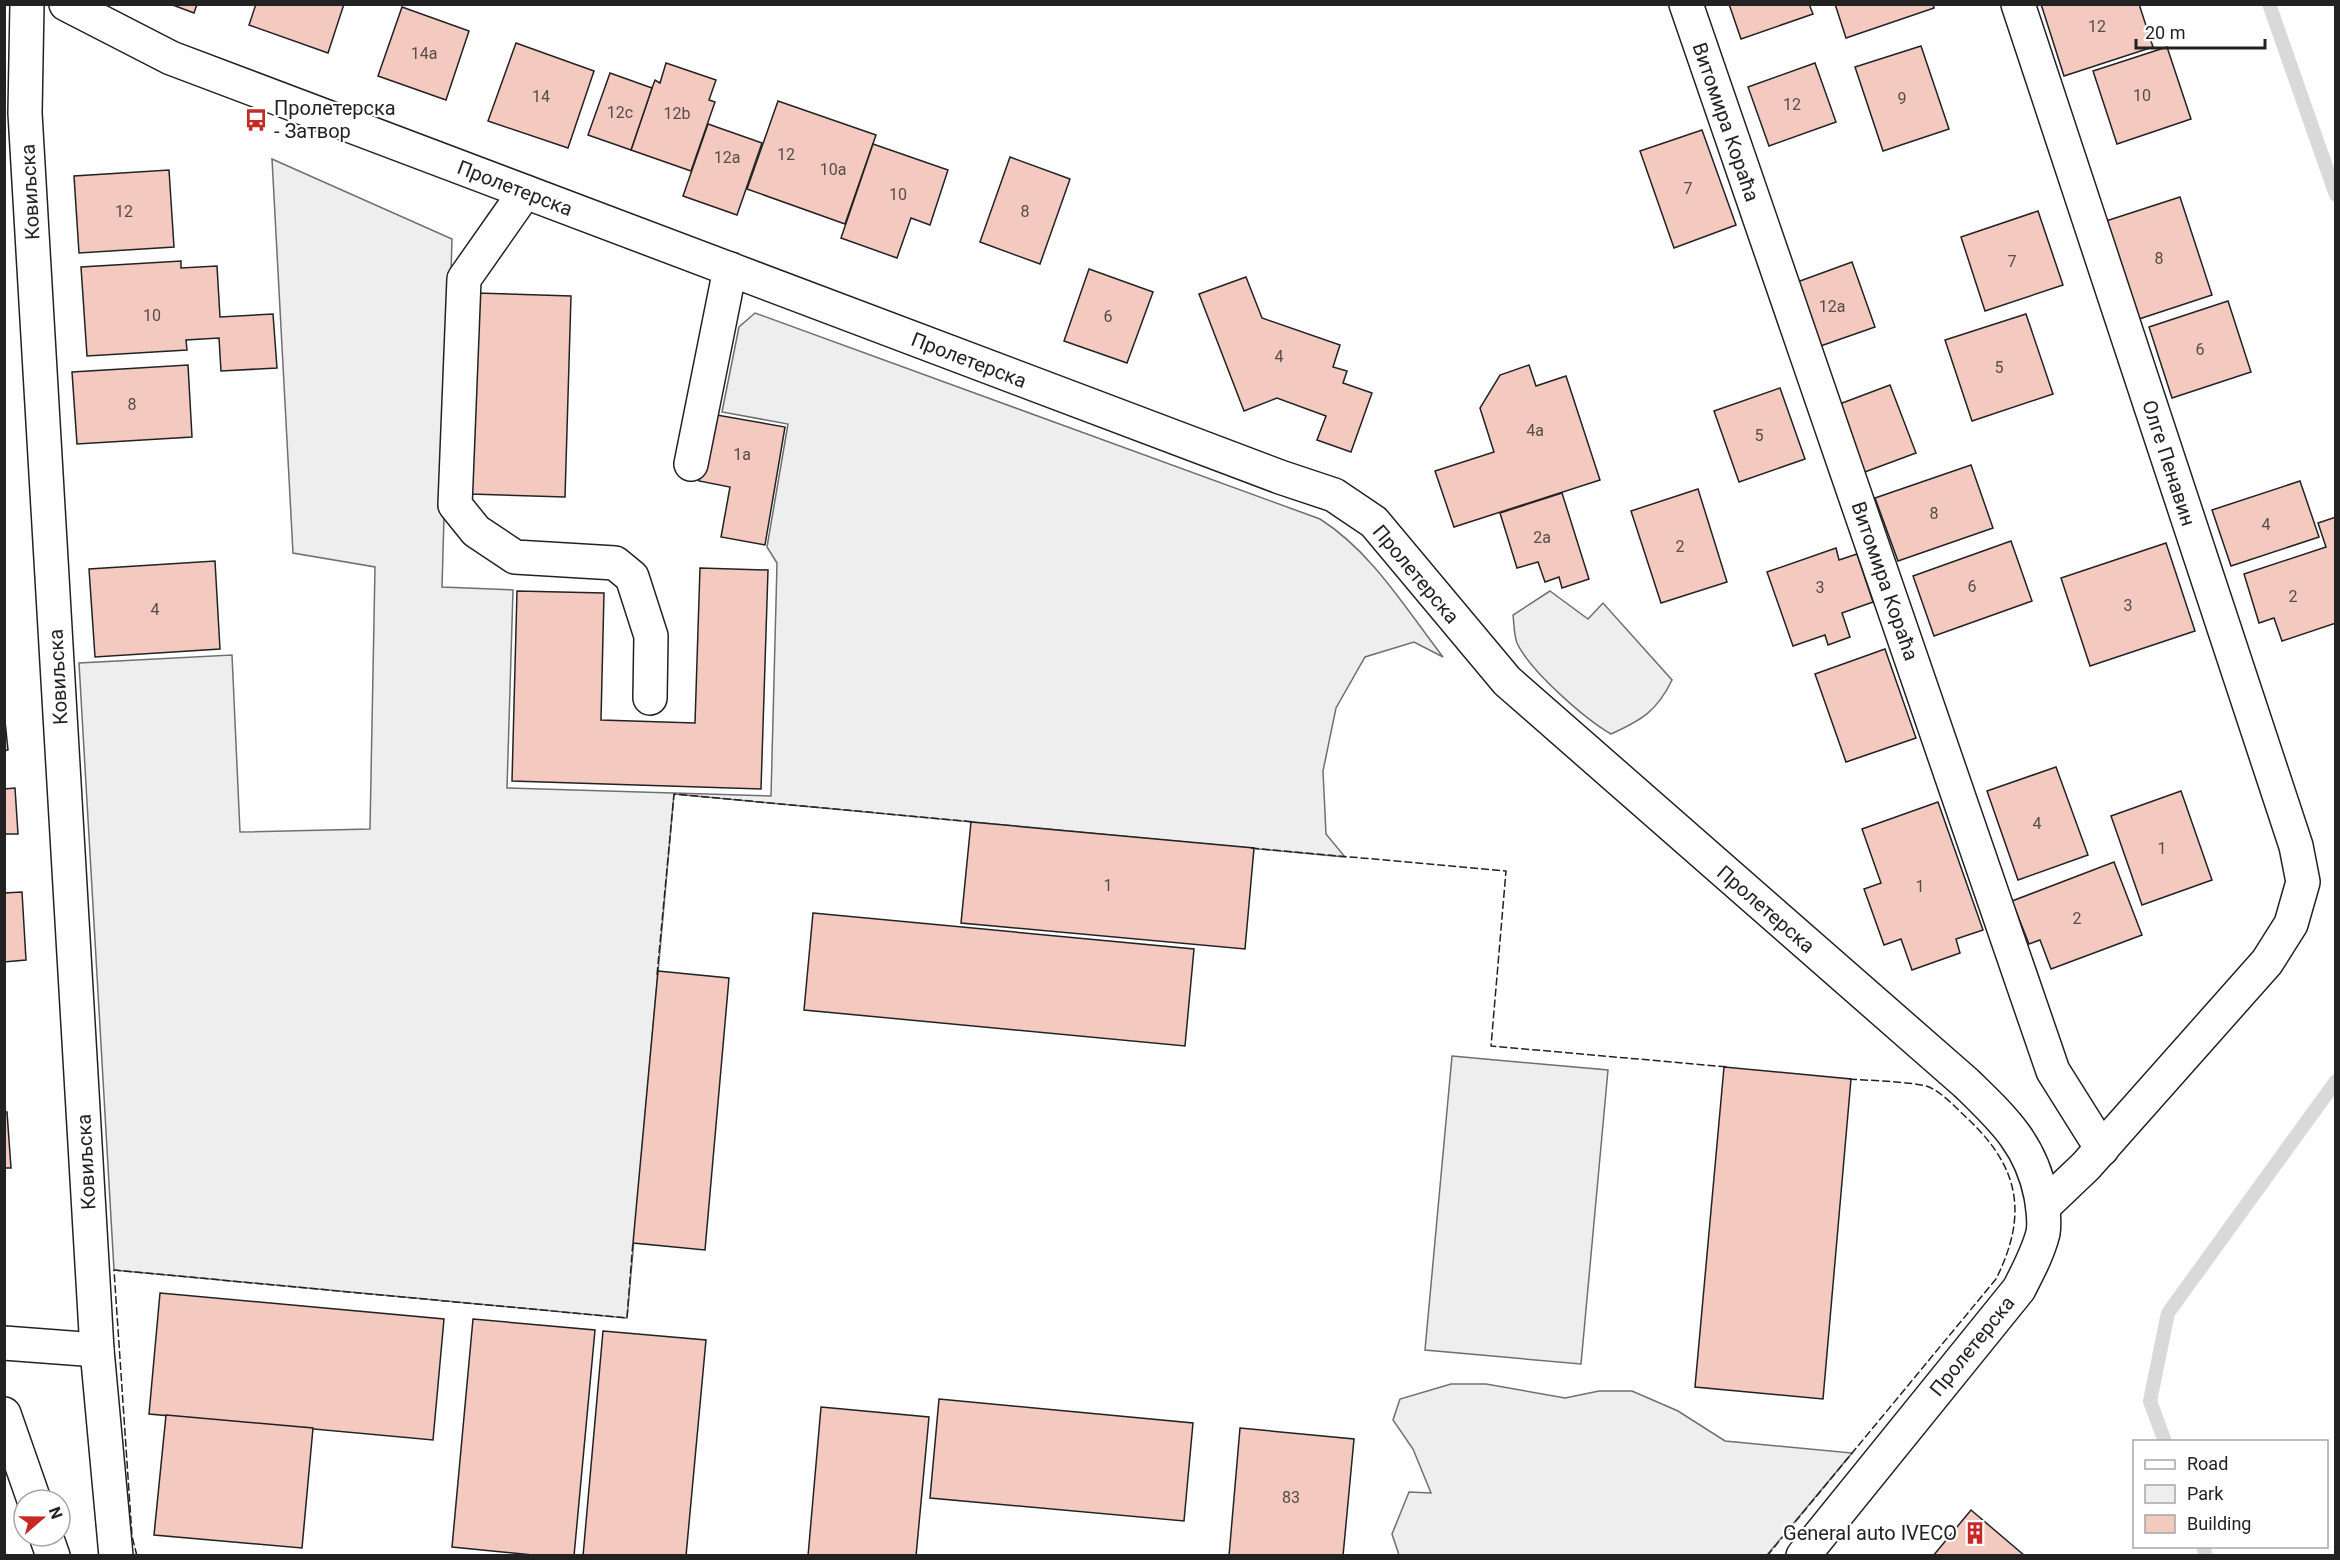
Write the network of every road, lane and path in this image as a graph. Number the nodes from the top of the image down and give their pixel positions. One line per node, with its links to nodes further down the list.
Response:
1 (27, 4): 12 (street, Ковиљска)
2 (66, 4): 5 (street, Пролетерска)
3 (1686, 4): 9 (street, Витомира Кораћа)
4 (2018, 4): 9 (street, Олге Пенавин)
5 (525, 192): 6 (street, Пролетерска); 8 (street)
6 (730, 269): 7 (street); 10 (street, Пролетерска)
7 (691, 464)
8 (650, 698)
9 (2102, 1149): 10 (street, Олге Пенавин)
10 (2043, 1207): 16 (street, Пролетерска)
11 (4, 1343): 12 (street)
12 (97, 1350): 15 (street, Ковиљска)
13 (4, 1414): 14 (street)
14 (30, 1488)
15 (116, 1556)
16 (1803, 1556)

